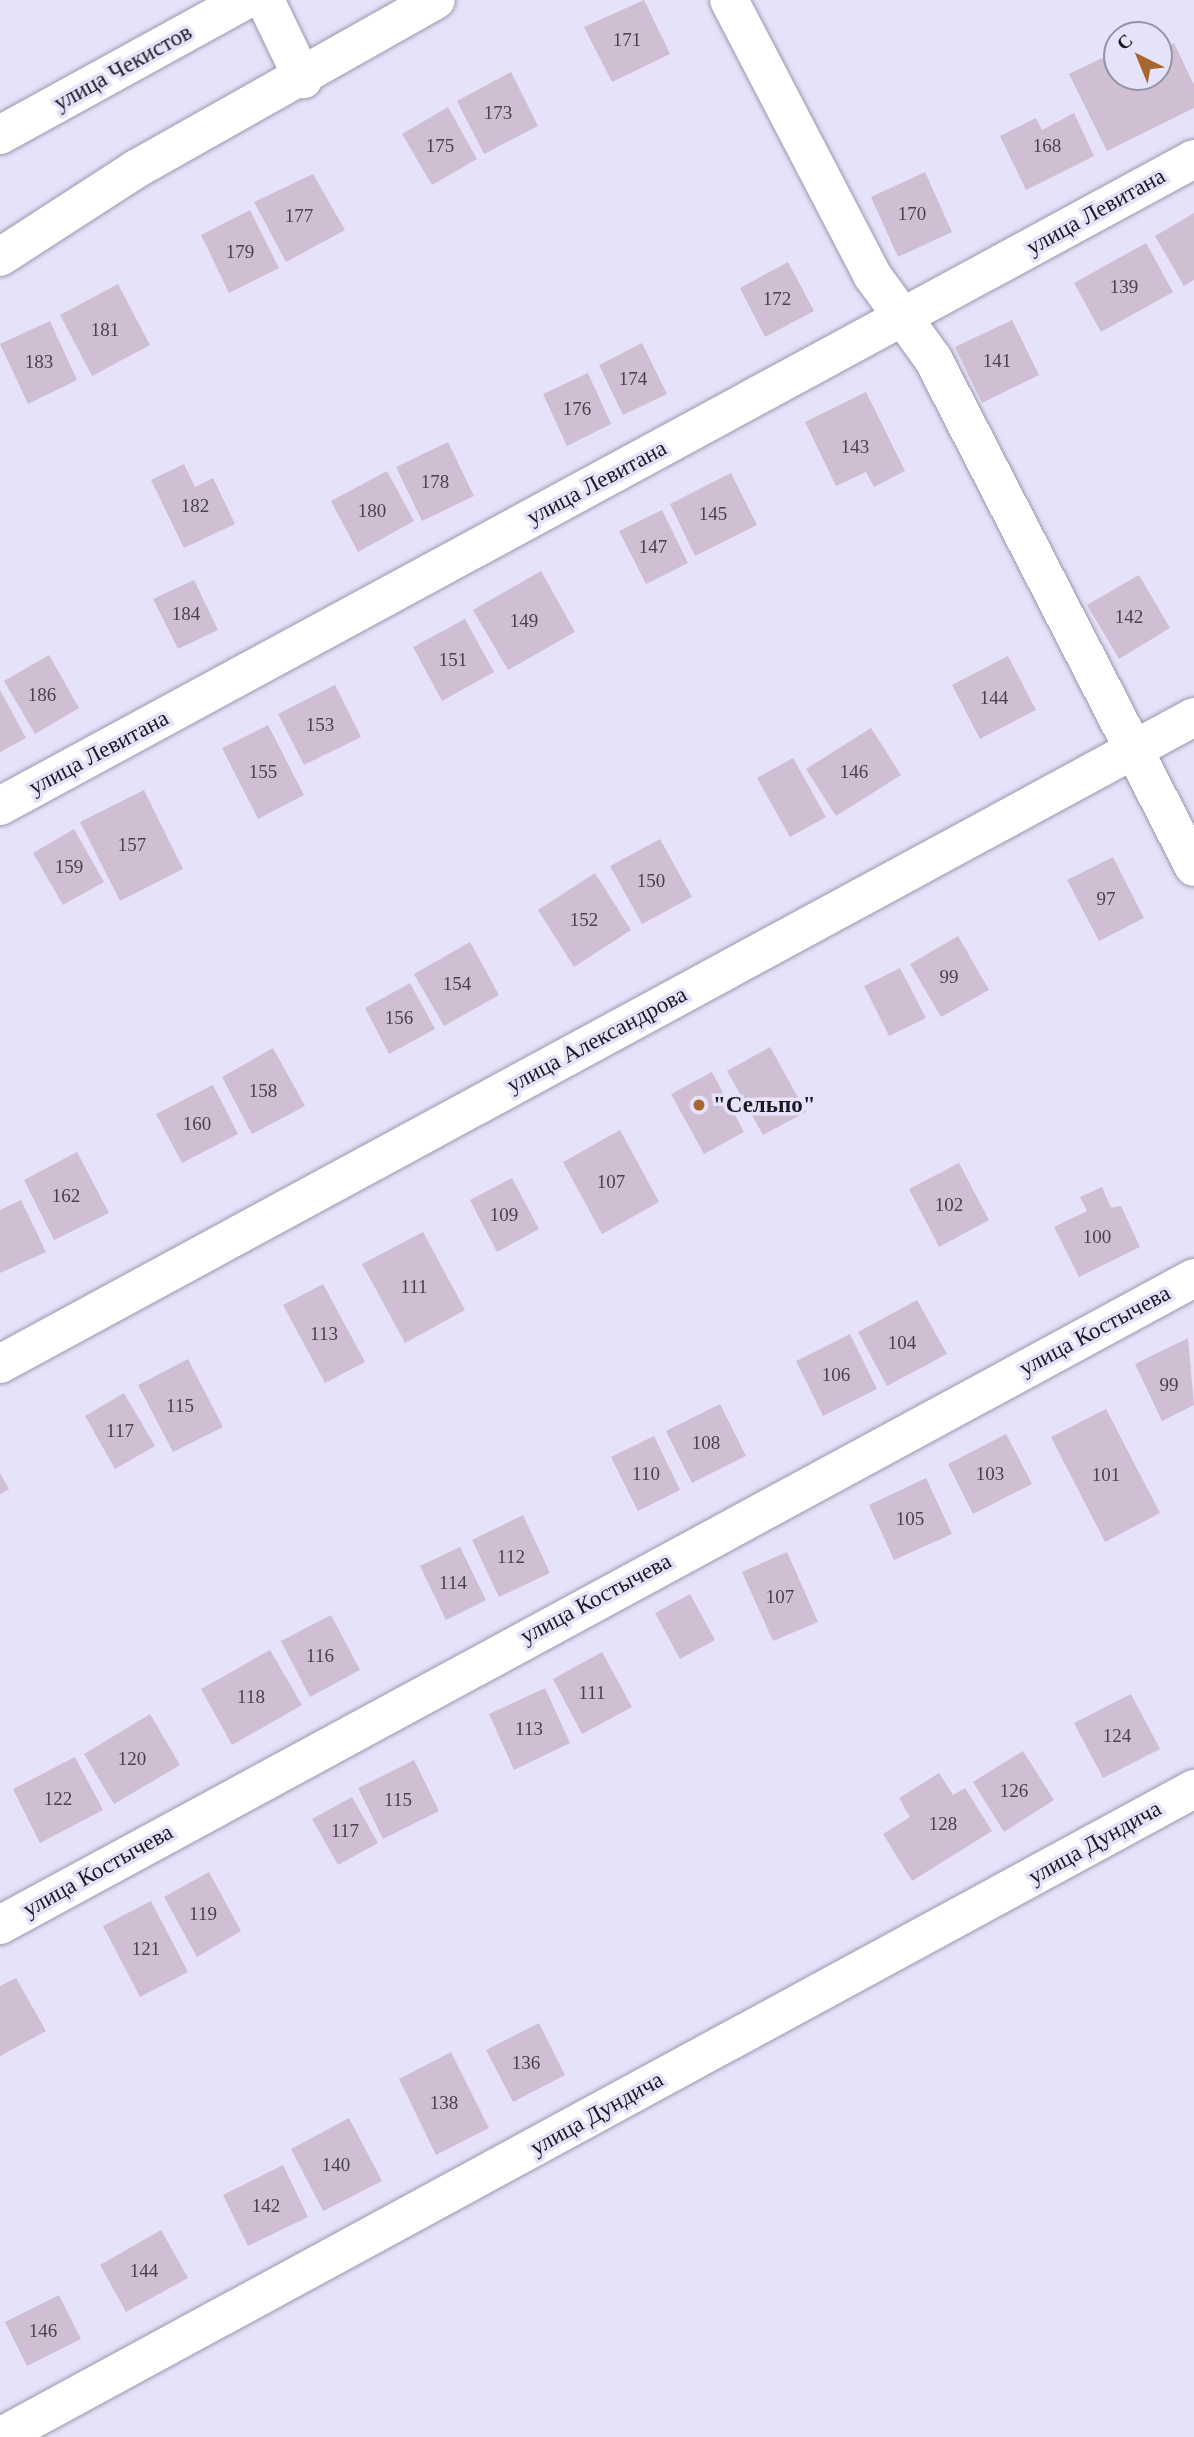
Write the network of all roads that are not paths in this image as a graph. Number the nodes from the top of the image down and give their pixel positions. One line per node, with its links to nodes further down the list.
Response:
1 (246, 0): 6 (street, улица Чекистов)
2 (265, 0): 5 (street)
3 (436, 0): 5 (street)
4 (729, 0): 9 (street)
5 (303, 79): 8 (street)
6 (0, 135)
7 (1194, 159): 9 (street, улица Левитана)
8 (0, 257)
9 (903, 318): 11 (street); 12 (street, улица Левитана)
10 (1194, 717): 11 (street, улица Александрова)
11 (1133, 750): 13 (street); 15 (street, улица Александрова)
12 (0, 806)
13 (1194, 867)
14 (1194, 1278): 17 (street, улица Костычева)
15 (0, 1364)
16 (1194, 1789): 18 (street, улица Дундича)
17 (0, 1925)
18 (0, 2437)

